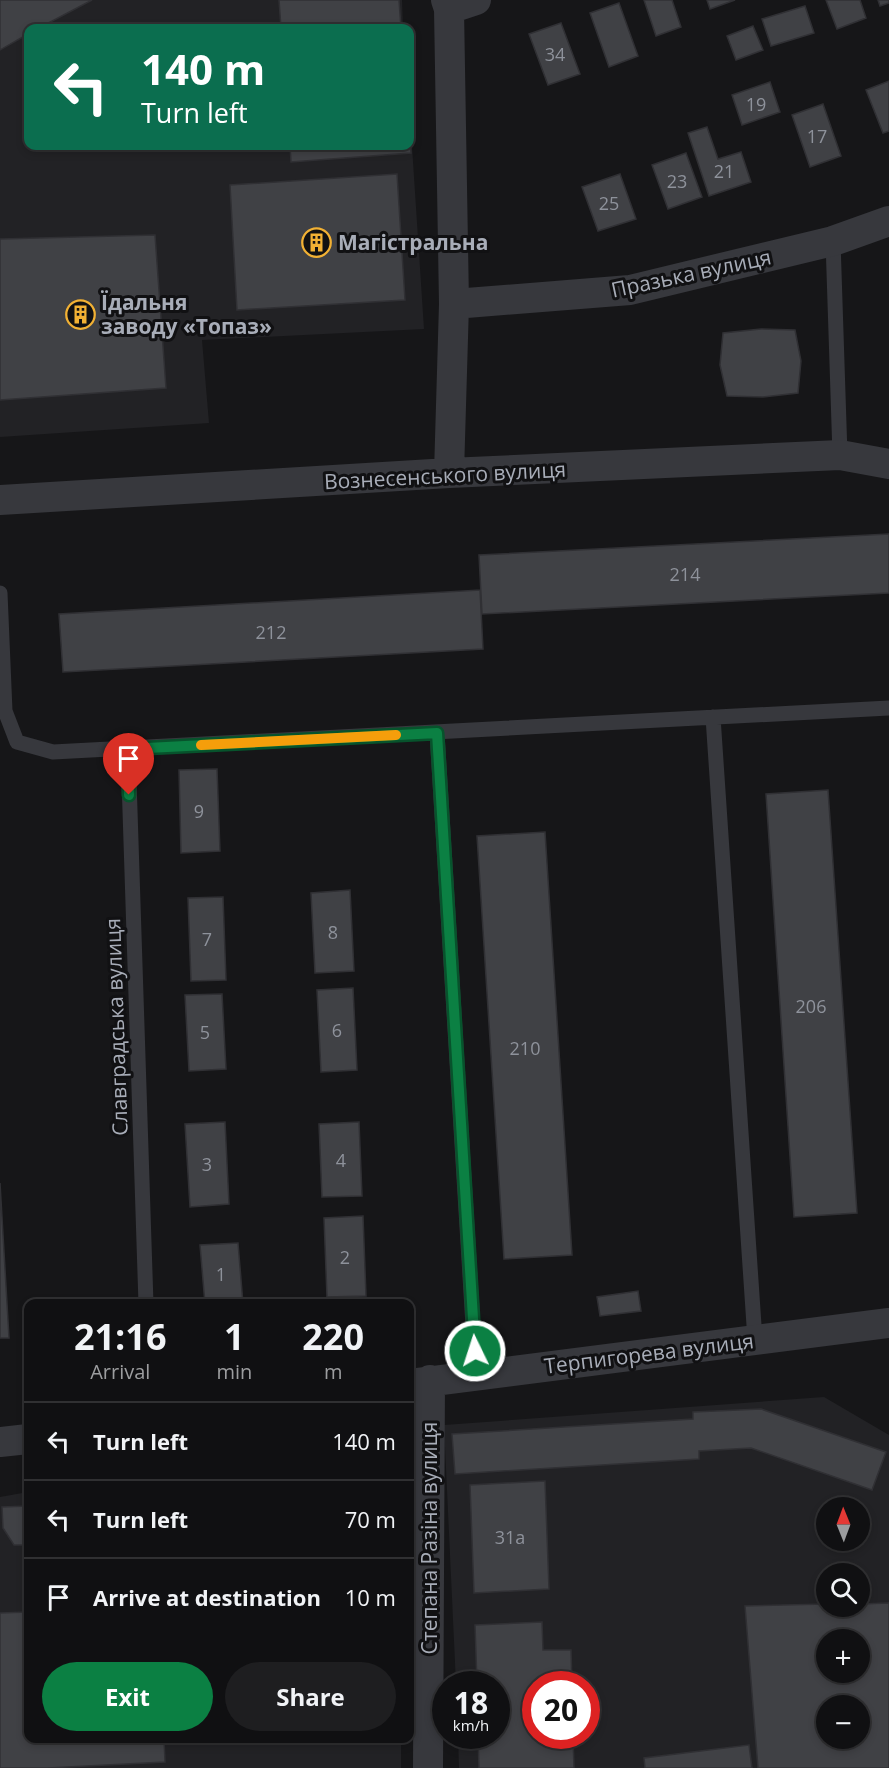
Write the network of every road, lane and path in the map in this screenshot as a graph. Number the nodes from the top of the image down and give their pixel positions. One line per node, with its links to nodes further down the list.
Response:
1 (457, 3): 4 (street)
2 (889, 221): 3 (street, Празька вулиця)
3 (833, 241): 4 (street, Празька вулиця); 5 (lane)
4 (453, 303): 7 (street)
5 (840, 456): 6 (street, Вознесенського вулиця); 7 (street, Вознесенського вулиця)
6 (889, 464)
7 (449, 473): 8 (street, Вознесенського вулиця)
8 (0, 500)
9 (0, 593): 13 (lane)
10 (889, 708): 11 (lane)
11 (713, 717): 12 (lane); 16 (lane)
12 (437, 733): 13 (lane); 17 (lane)
13 (128, 749): 14 (lane, Славградська вулиця)
14 (146, 1299)
15 (889, 1323): 16 (street, Терпигорева вулиця)
16 (755, 1340): 17 (street, Терпигорева вулиця)
17 (476, 1375): 18 (street, Терпигорева вулиця)
18 (420, 1382): 21 (street, Степана Разіна вулиця)
19 (24, 1439): 20 (street)
20 (0, 1442)
21 (428, 1768)

